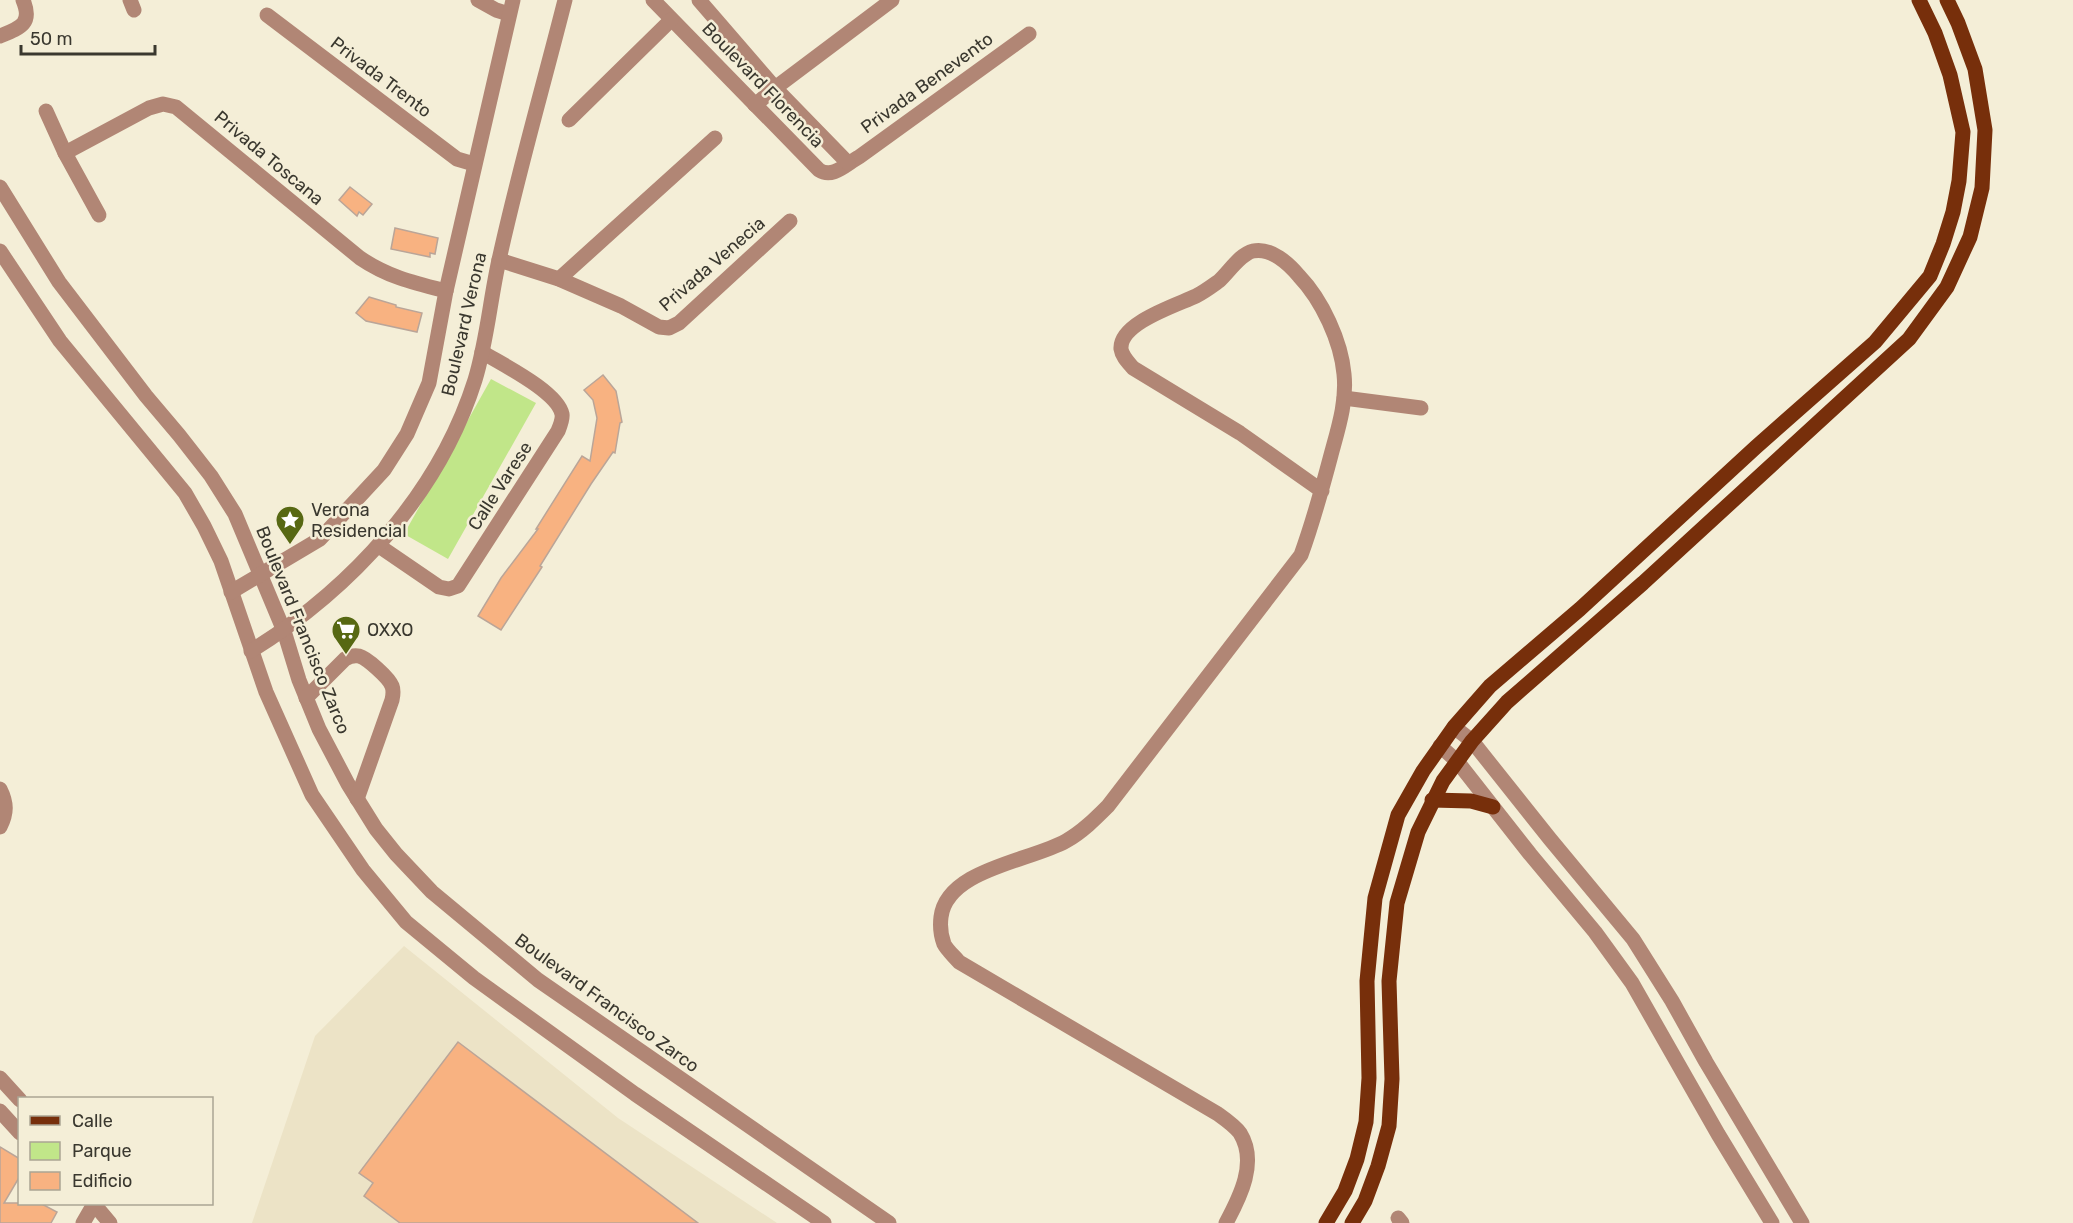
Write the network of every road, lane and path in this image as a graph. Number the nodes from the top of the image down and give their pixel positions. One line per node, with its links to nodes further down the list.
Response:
1 (23, 0): 13 (street)
2 (478, 0): 9 (street)
3 (565, 0): 26 (street, Boulevard Verona)
4 (653, 0): 11 (street, Boulevard Florencia)
5 (699, 0): 14 (street, Boulevard Florencia)
6 (892, 0): 14 (street)
7 (1919, 0): 32 (main road)
8 (1947, 0): 33 (main road)
9 (511, 7): 21 (street, Boulevard Verona)
10 (267, 15): 21 (street, Privada Trento)
11 (671, 20): 15 (street, Boulevard Florencia); 17 (street)
12 (1029, 34): 20 (street, Privada Benevento)
13 (0, 36)
14 (775, 88): 15 (street); 20 (street, Boulevard Florencia)
15 (755, 105): 20 (street, Boulevard Florencia)
16 (46, 111): 19 (street)
17 (568, 120)
18 (715, 138): 27 (street)
19 (65, 153): 23 (street); 28 (street, Privada Toscana)
20 (848, 163)
21 (474, 164): 28 (street, Boulevard Verona)
22 (0, 187): 36 (street, Boulevard Francisco Zarco)
23 (99, 215)
24 (790, 221): 27 (street, Privada Venecia)
25 (0, 251): 37 (street)
26 (499, 260): 27 (street, Privada Venecia); 29 (street, Boulevard Verona)
27 (559, 279)
28 (446, 291): 36 (street, Boulevard Verona)
29 (482, 352): 35 (street, Boulevard Verona); 35 (street, Calle Varese)
30 (1344, 398): 31 (street); 34 (street); 34 (street)
31 (1421, 408)
32 (1787, 420): 33 (main road); 41 (main road)
33 (1801, 436): 42 (main road)
34 (1322, 491): 60 (street)
35 (380, 546): 38 (street, Boulevard Verona)
36 (261, 574): 37 (street, Boulevard Verona); 38 (street, Boulevard Francisco Zarco)
37 (231, 592): 39 (street)
38 (284, 631): 39 (street, Boulevard Verona); 40 (street, Boulevard Francisco Zarco)
39 (251, 651): 58 (street)
40 (306, 698): 46 (street, Boulevard Francisco Zarco); 46 (street)
41 (1454, 727): 42 (street); 43 (main road)
42 (1472, 741): 44 (main road); 64 (street)
43 (1440, 746): 44 (street); 61 (main road)
44 (1457, 761): 47 (main road); 48 (street)
45 (0, 789): 49 (street)
46 (357, 799): 59 (street, Boulevard Francisco Zarco)
47 (1432, 800): 48 (main road); 62 (main road)
48 (1493, 807): 63 (street)
49 (0, 826)
50 (0, 1078): 51 (street)
51 (18, 1098)
52 (0, 1111): 53 (street)
53 (18, 1131)
54 (93, 1205): 56 (street)
55 (95, 1205): 57 (street)
56 (83, 1223)
57 (110, 1223)
58 (824, 1223)
59 (889, 1223)
60 (1226, 1223)
61 (1326, 1223)
62 (1352, 1223)
63 (1772, 1223)
64 (1802, 1223)

